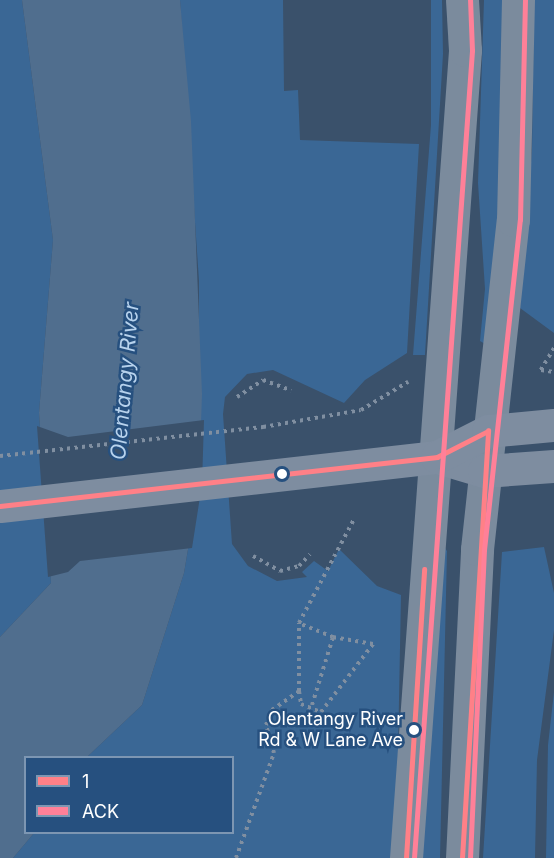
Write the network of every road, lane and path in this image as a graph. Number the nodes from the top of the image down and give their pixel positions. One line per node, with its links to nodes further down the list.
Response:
1 (462, 0): 11 (main road)
2 (518, 0): 9 (main road)
3 (554, 348): 4 (path)
4 (554, 372)
5 (408, 382): 10 (path)
6 (291, 390): 7 (path)
7 (237, 397)
8 (554, 425): 9 (main road)
9 (488, 431): 11 (main road); 13 (main road)
10 (0, 456)
11 (437, 457): 13 (main road); 14 (main road); 23 (main road)
12 (554, 466): 13 (main road)
13 (484, 471): 24 (main road)
14 (0, 506)
15 (354, 519): 18 (path)
16 (310, 554): 17 (path)
17 (252, 556)
18 (299, 623): 19 (path); 20 (path)
19 (333, 637): 21 (path); 21 (path)
20 (299, 691): 21 (path); 22 (path)
21 (312, 705)
22 (236, 858)
23 (406, 858)
24 (462, 858)

